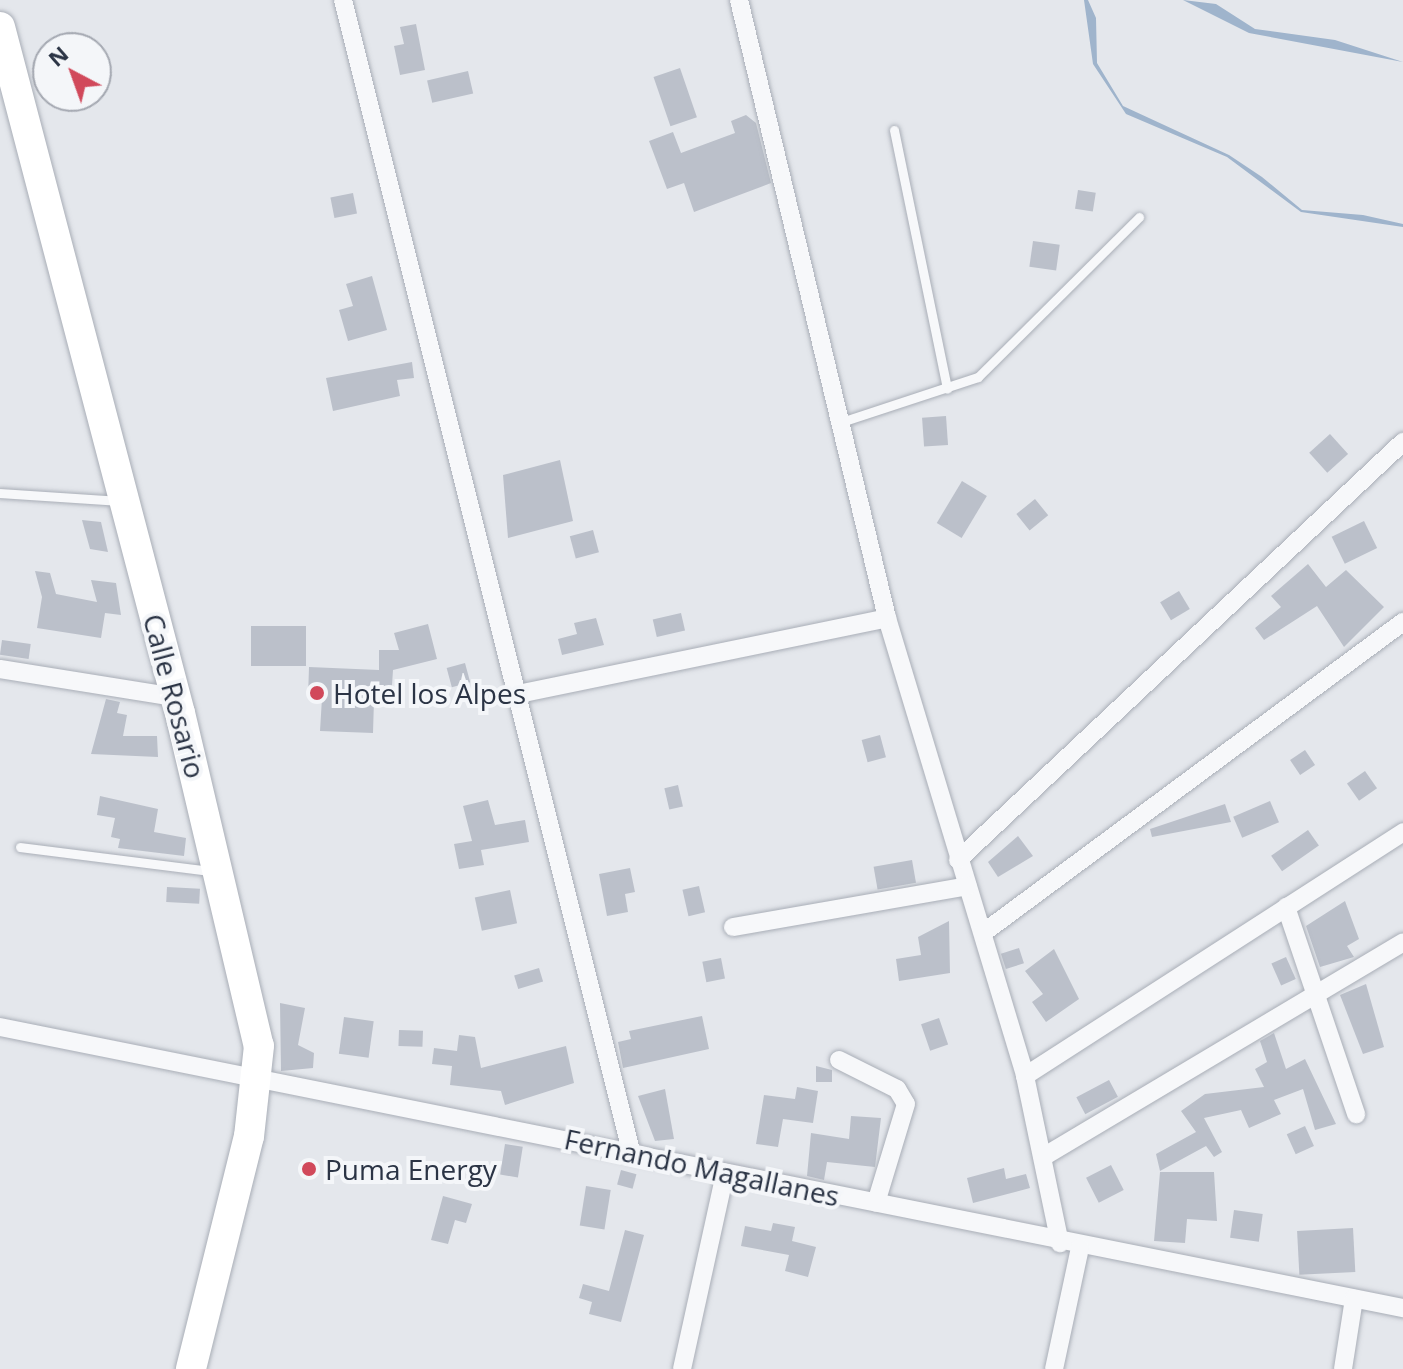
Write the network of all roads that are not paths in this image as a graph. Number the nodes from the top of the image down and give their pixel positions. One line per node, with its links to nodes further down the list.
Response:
1 (343, 0): 14 (street)
2 (739, 0): 7 (street)
3 (0, 27): 10 (main road, Calle Rosario)
4 (894, 130): 6 (lane)
5 (1139, 217): 6 (lane)
6 (947, 389): 7 (lane)
7 (841, 422): 11 (street)
8 (1403, 442): 18 (street)
9 (0, 493): 10 (lane)
10 (123, 502): 15 (main road, Calle Rosario)
11 (887, 618): 14 (street); 18 (street)
12 (1403, 622): 23 (street)
13 (0, 669): 15 (street)
14 (518, 694): 31 (street)
15 (175, 697): 19 (main road, Calle Rosario)
16 (1403, 832): 21 (street)
17 (20, 847): 19 (lane)
18 (958, 860): 20 (street)
19 (221, 872): 29 (main road, Calle Rosario)
20 (967, 886): 22 (street); 23 (street)
21 (1286, 907): 25 (street); 28 (street)
22 (733, 927)
23 (983, 933): 28 (street)
24 (1403, 942): 25 (street)
25 (1316, 995): 30 (street); 32 (street)
26 (0, 1027): 29 (street, Fernando Magallanes)
27 (839, 1060): 34 (street)
28 (1025, 1076): 32 (street)
29 (257, 1080): 31 (street, Fernando Magallanes); 39 (main road, Calle Rosario)
30 (1356, 1114)
31 (631, 1151): 33 (street, Fernando Magallanes)
32 (1043, 1157): 35 (street)
33 (725, 1173): 34 (street, Fernando Magallanes); 40 (street)
34 (876, 1203): 35 (street, Fernando Magallanes)
35 (1060, 1243): 36 (street, Fernando Magallanes)
36 (1080, 1248): 37 (street, Fernando Magallanes); 41 (street)
37 (1354, 1299): 38 (street, Fernando Magallanes); 42 (street)
38 (1403, 1308)
39 (191, 1369)
40 (682, 1369)
41 (1054, 1369)
42 (1343, 1369)

